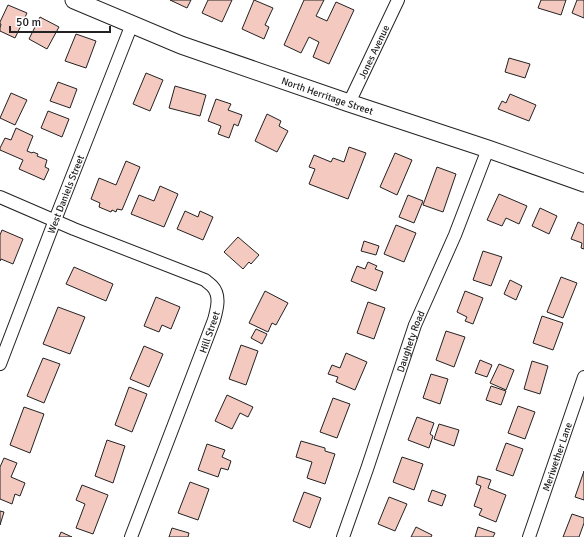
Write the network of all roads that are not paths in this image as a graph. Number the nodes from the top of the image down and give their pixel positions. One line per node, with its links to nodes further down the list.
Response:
1 (74, 0): 3 (street, North Herritage Street)
2 (398, 0): 4 (street, Jones Avenue)
3 (132, 24): 4 (street, North Herritage Street); 8 (street, West Daniels Street)
4 (349, 103): 5 (street, North Herritage Street)
5 (488, 149): 6 (street, North Herritage Street); 12 (street, Daughety Road)
6 (584, 183)
7 (0, 197): 8 (street)
8 (55, 220): 9 (street, West Daniels Street); 11 (street, Hill Street)
9 (0, 364)
10 (584, 376): 13 (street, Meriwether Lane)
11 (131, 537)
12 (343, 537)
13 (528, 537)

